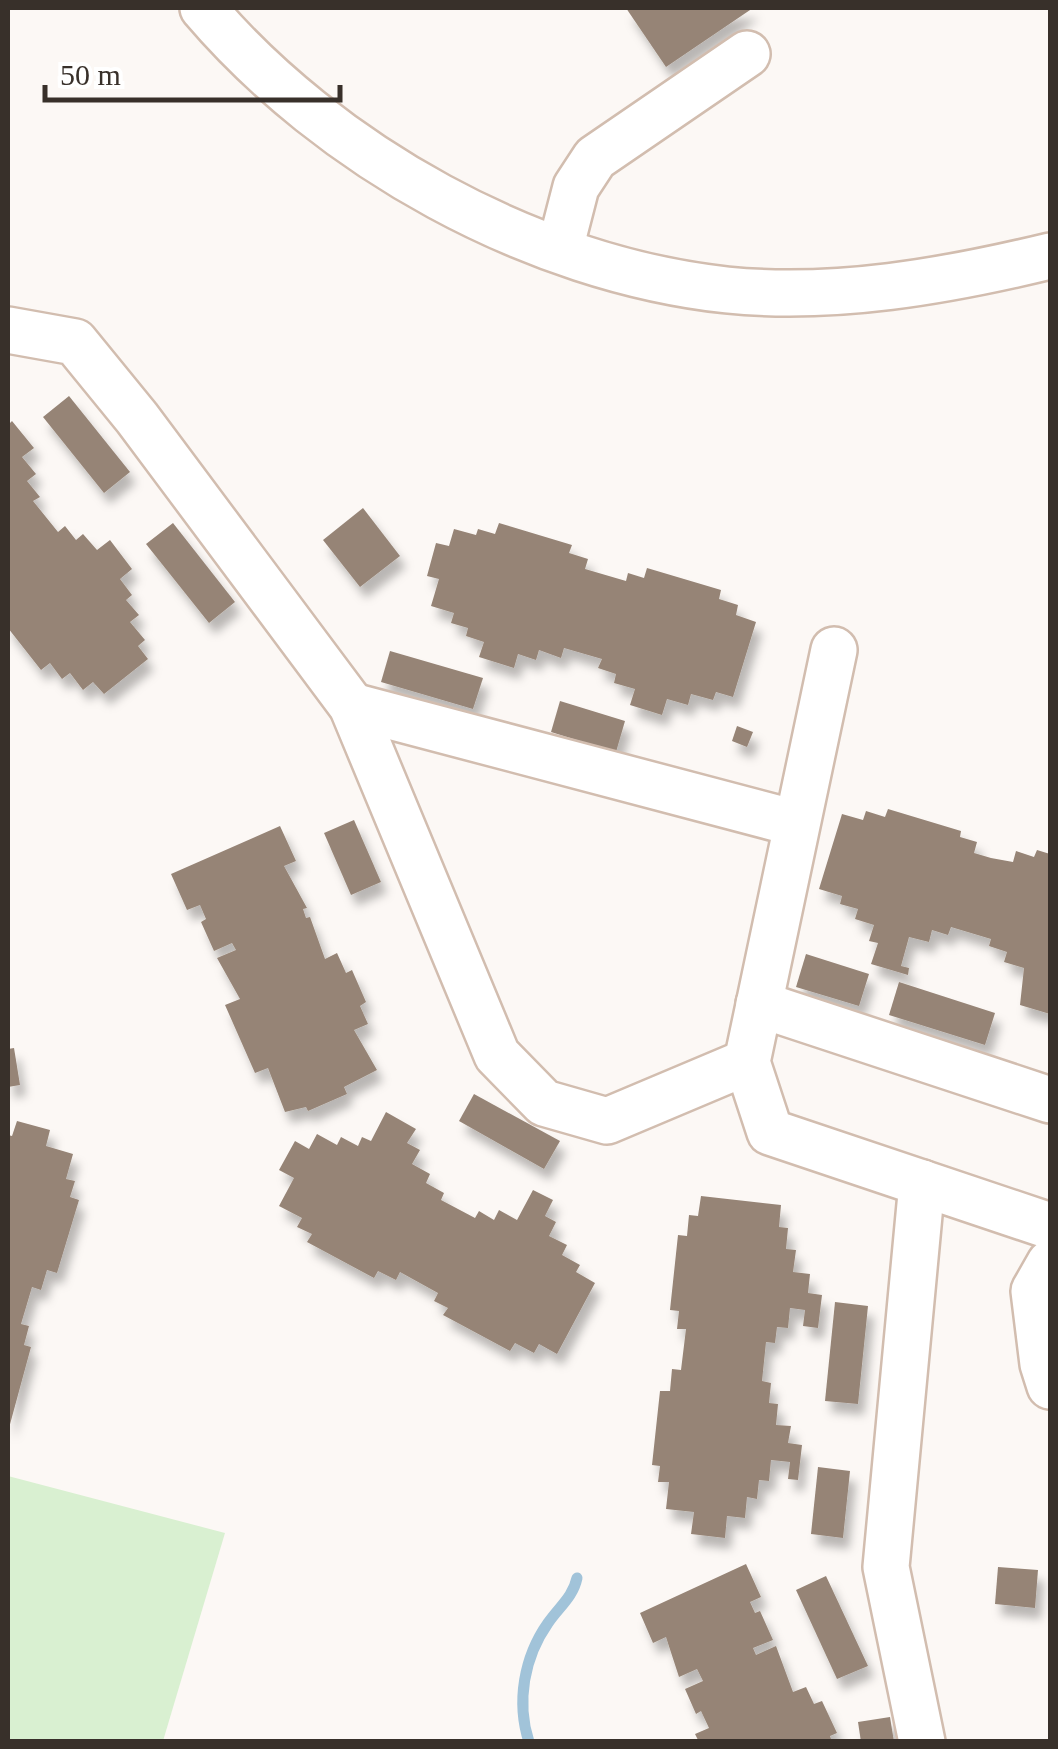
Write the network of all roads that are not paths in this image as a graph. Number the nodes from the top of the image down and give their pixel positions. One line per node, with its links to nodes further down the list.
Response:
1 (204, 8): 3 (lane)
2 (747, 54): 3 (lane)
3 (560, 249): 4 (lane)
4 (1050, 256)
5 (8, 330): 7 (lane)
6 (834, 650): 8 (lane)
7 (352, 706): 8 (lane); 10 (lane)
8 (796, 823): 9 (lane)
9 (759, 1004): 10 (lane); 11 (lane)
10 (747, 1062): 12 (lane)
11 (1050, 1100)
12 (922, 1183): 13 (lane); 16 (lane)
13 (1050, 1226)
14 (1050, 1263): 15 (lane)
15 (1050, 1386)
16 (922, 1742)

